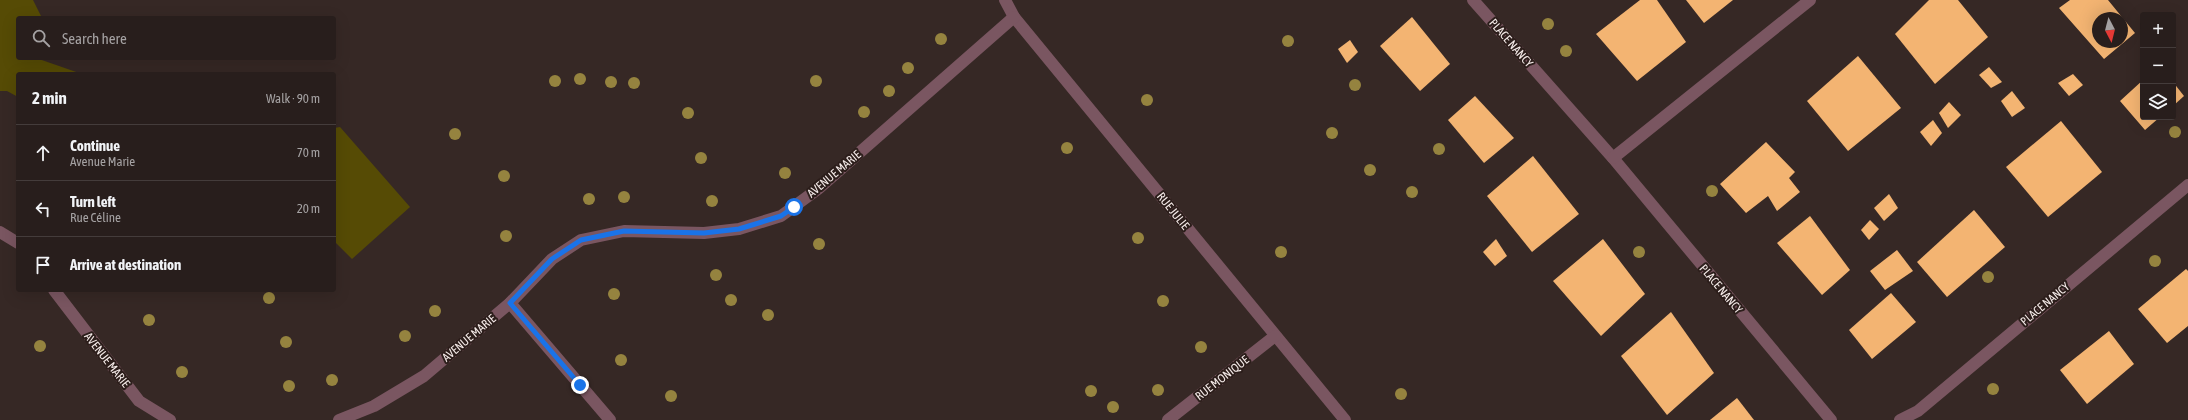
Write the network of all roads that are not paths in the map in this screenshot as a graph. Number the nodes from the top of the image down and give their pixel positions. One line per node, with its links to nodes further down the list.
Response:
1 (1005, 0): 4 (street, RUE JULIE)
2 (1473, 0): 5 (street, PLACE NANCY)
3 (1810, 0): 5 (street)
4 (1014, 17): 10 (street, AVENUE MARIE); 11 (street, RUE JULIE)
5 (1613, 158): 17 (street, PLACE NANCY)
6 (2188, 185): 18 (street, PLACE NANCY)
7 (0, 232): 8 (street)
8 (16, 242)
9 (56, 292): 12 (street, AVENUE MARIE)
10 (510, 303): 13 (street, AVENUE MARIE); 14 (street)
11 (1275, 336): 15 (street, RUE MONIQUE); 16 (street, RUE JULIE)
12 (170, 420)
13 (339, 420)
14 (610, 420)
15 (1168, 420)
16 (1345, 420)
17 (1831, 420)
18 (1900, 420)

